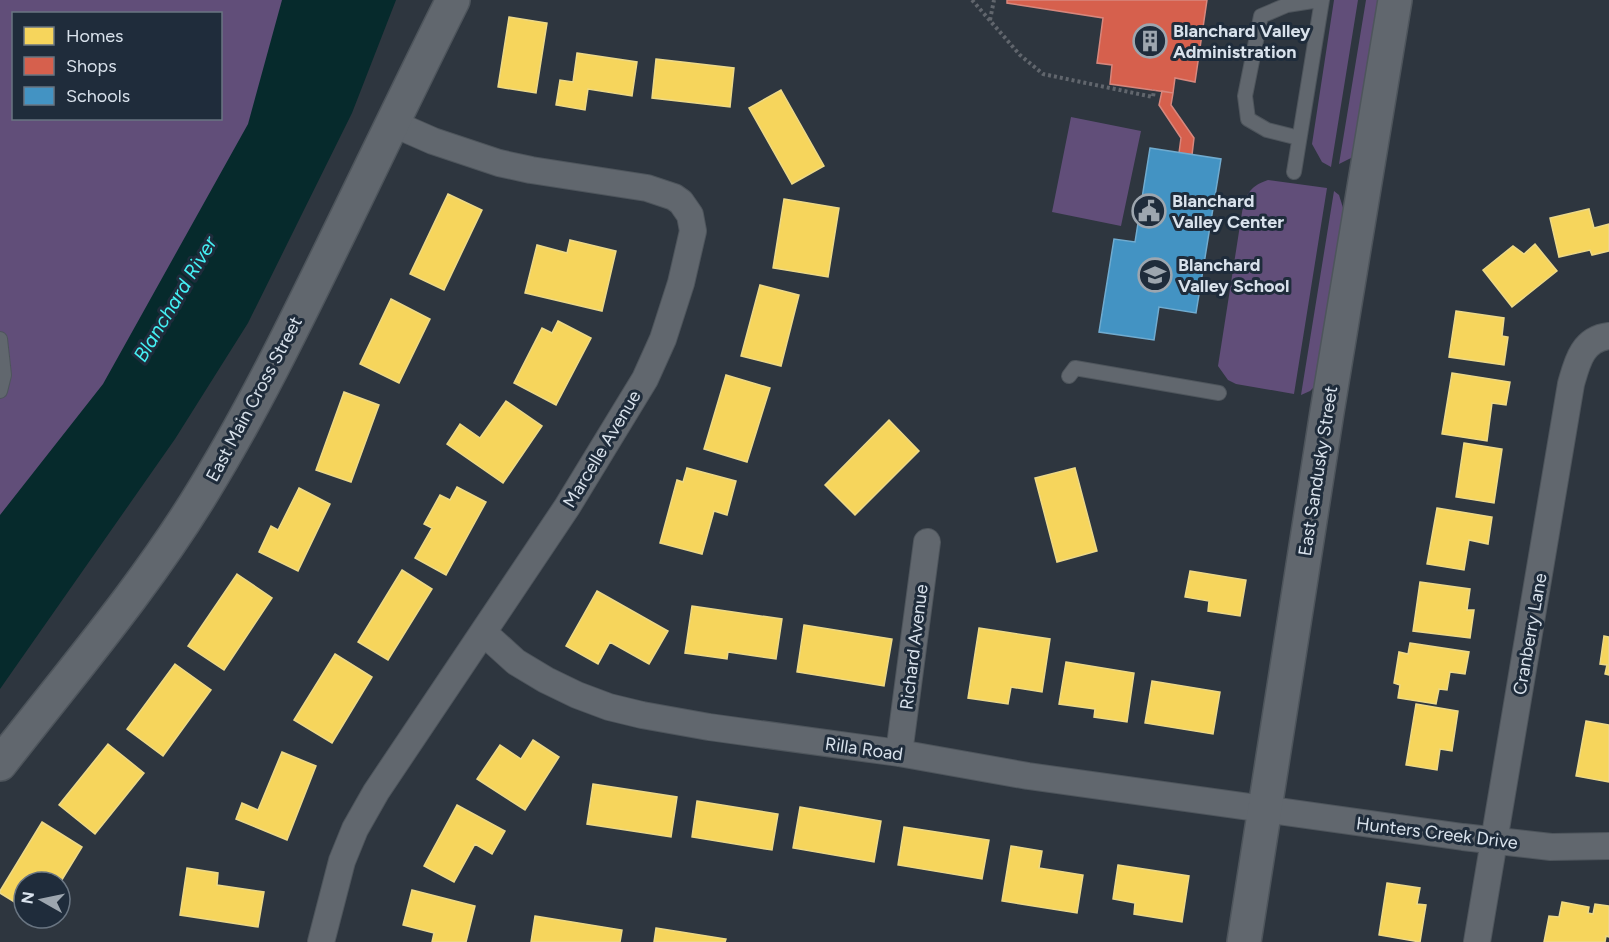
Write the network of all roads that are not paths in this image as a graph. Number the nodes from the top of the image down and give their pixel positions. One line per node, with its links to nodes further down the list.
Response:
1 (453, 0): 4 (main road, East Main Cross Street)
2 (1321, 0): 5 (lane); 5 (lane)
3 (1395, 0): 16 (main road, East Sandusky Street)
4 (392, 123): 13 (street, Marcelle Avenue); 15 (main road, East Main Cross Street)
5 (1299, 138): 6 (lane)
6 (1294, 172)
7 (1605, 336): 17 (street, Cranberry Lane)
8 (0, 339): 10 (lane)
9 (1069, 376): 11 (lane)
10 (0, 391)
11 (1219, 393)
12 (927, 542): 14 (street, Richard Avenue)
13 (484, 633): 14 (street, Rilla Road); 19 (street, Marcelle Avenue)
14 (899, 753): 16 (street, Rilla Road)
15 (0, 764)
16 (1265, 810): 17 (street, Hunters Creek Drive); 20 (main road, East Sandusky Street)
17 (1494, 841): 18 (street, Hunters Creek Drive); 21 (street, Cranberry Lane)
18 (1609, 846)
19 (321, 942)
20 (1244, 942)
21 (1476, 942)

